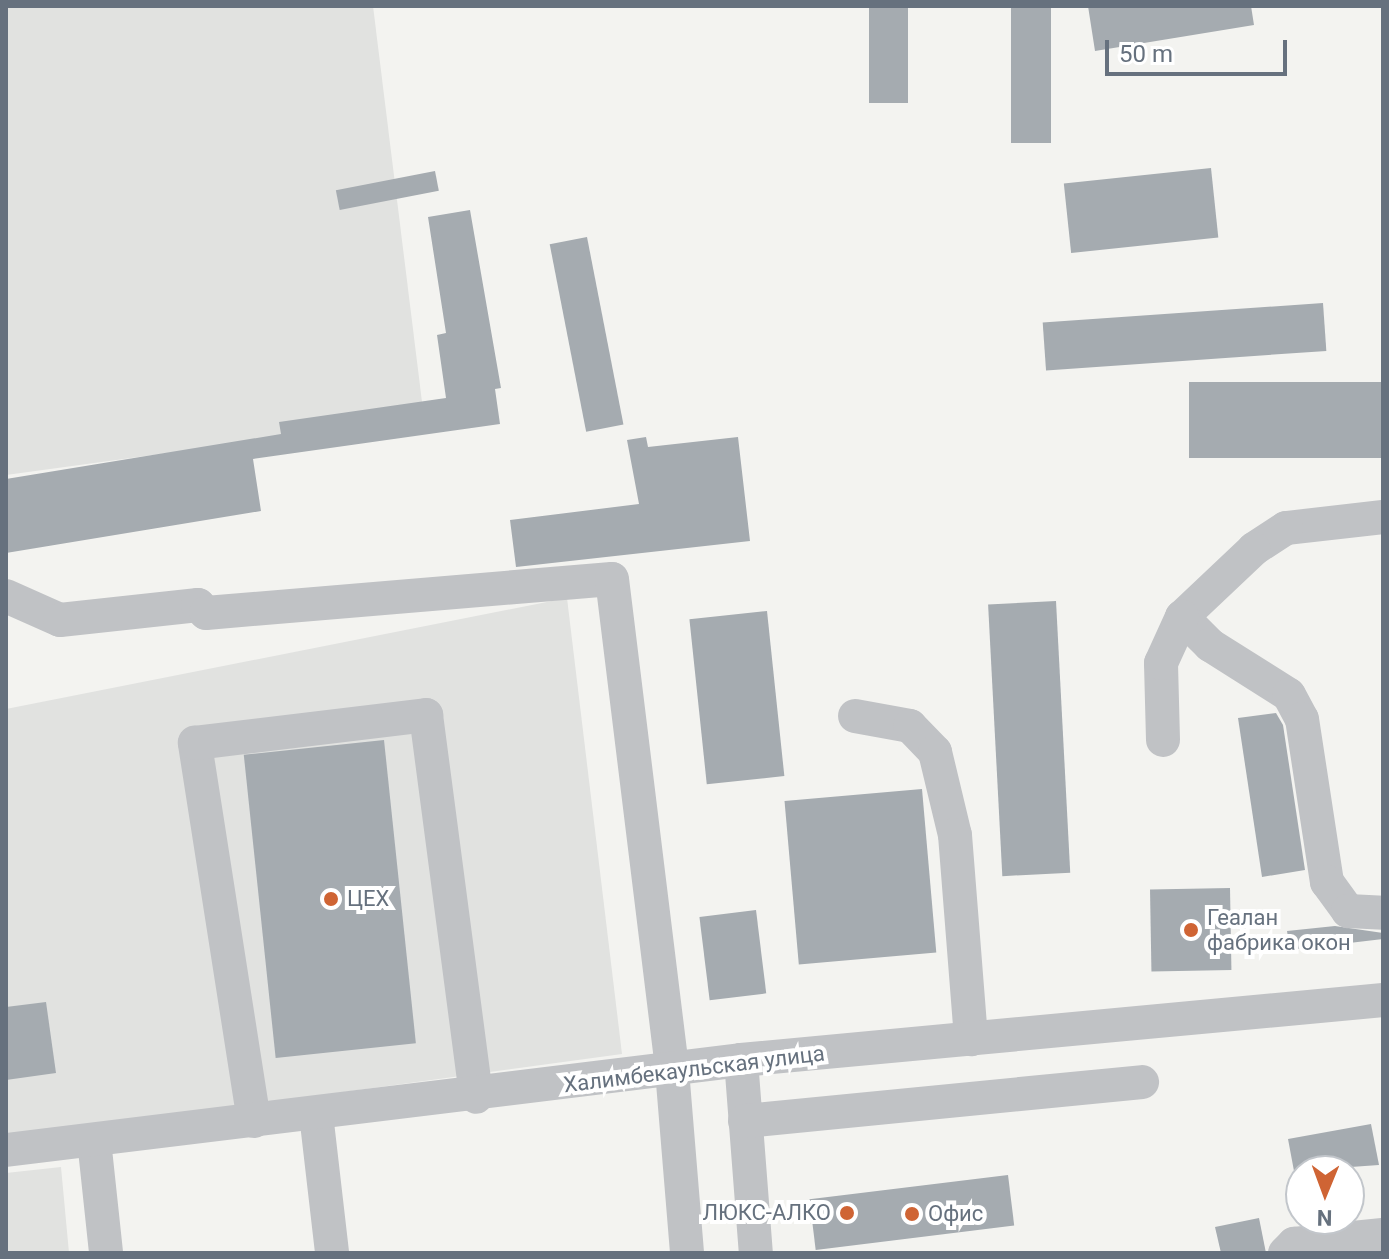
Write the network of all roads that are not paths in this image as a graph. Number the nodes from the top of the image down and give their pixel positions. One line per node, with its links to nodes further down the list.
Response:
1 (1383, 517): 3 (street)
2 (6, 596): 10 (street)
3 (1182, 617): 5 (street); 6 (street)
4 (855, 716): 8 (street)
5 (1163, 740)
6 (1383, 913)
7 (1383, 1000): 8 (street, Халимбекаульская улица)
8 (971, 1039): 9 (street, Халимбекаульская улица)
9 (741, 1060): 10 (street, Халимбекаульская улица); 15 (street)
10 (672, 1070): 12 (street, Халимбекаульская улица); 21 (street)
11 (1142, 1082): 15 (street)
12 (476, 1097): 13 (street, Халимбекаульская улица); 14 (street)
13 (316, 1114): 14 (street, Халимбекаульская улица); 20 (street)
14 (254, 1121): 16 (street, Халимбекаульская улица)
15 (745, 1121): 22 (street)
16 (94, 1140): 17 (street, Халимбекаульская улица); 19 (street)
17 (6, 1150)
18 (1383, 1235): 23 (street)
19 (106, 1253)
20 (332, 1253)
21 (687, 1253)
22 (756, 1253)
23 (1285, 1253)

